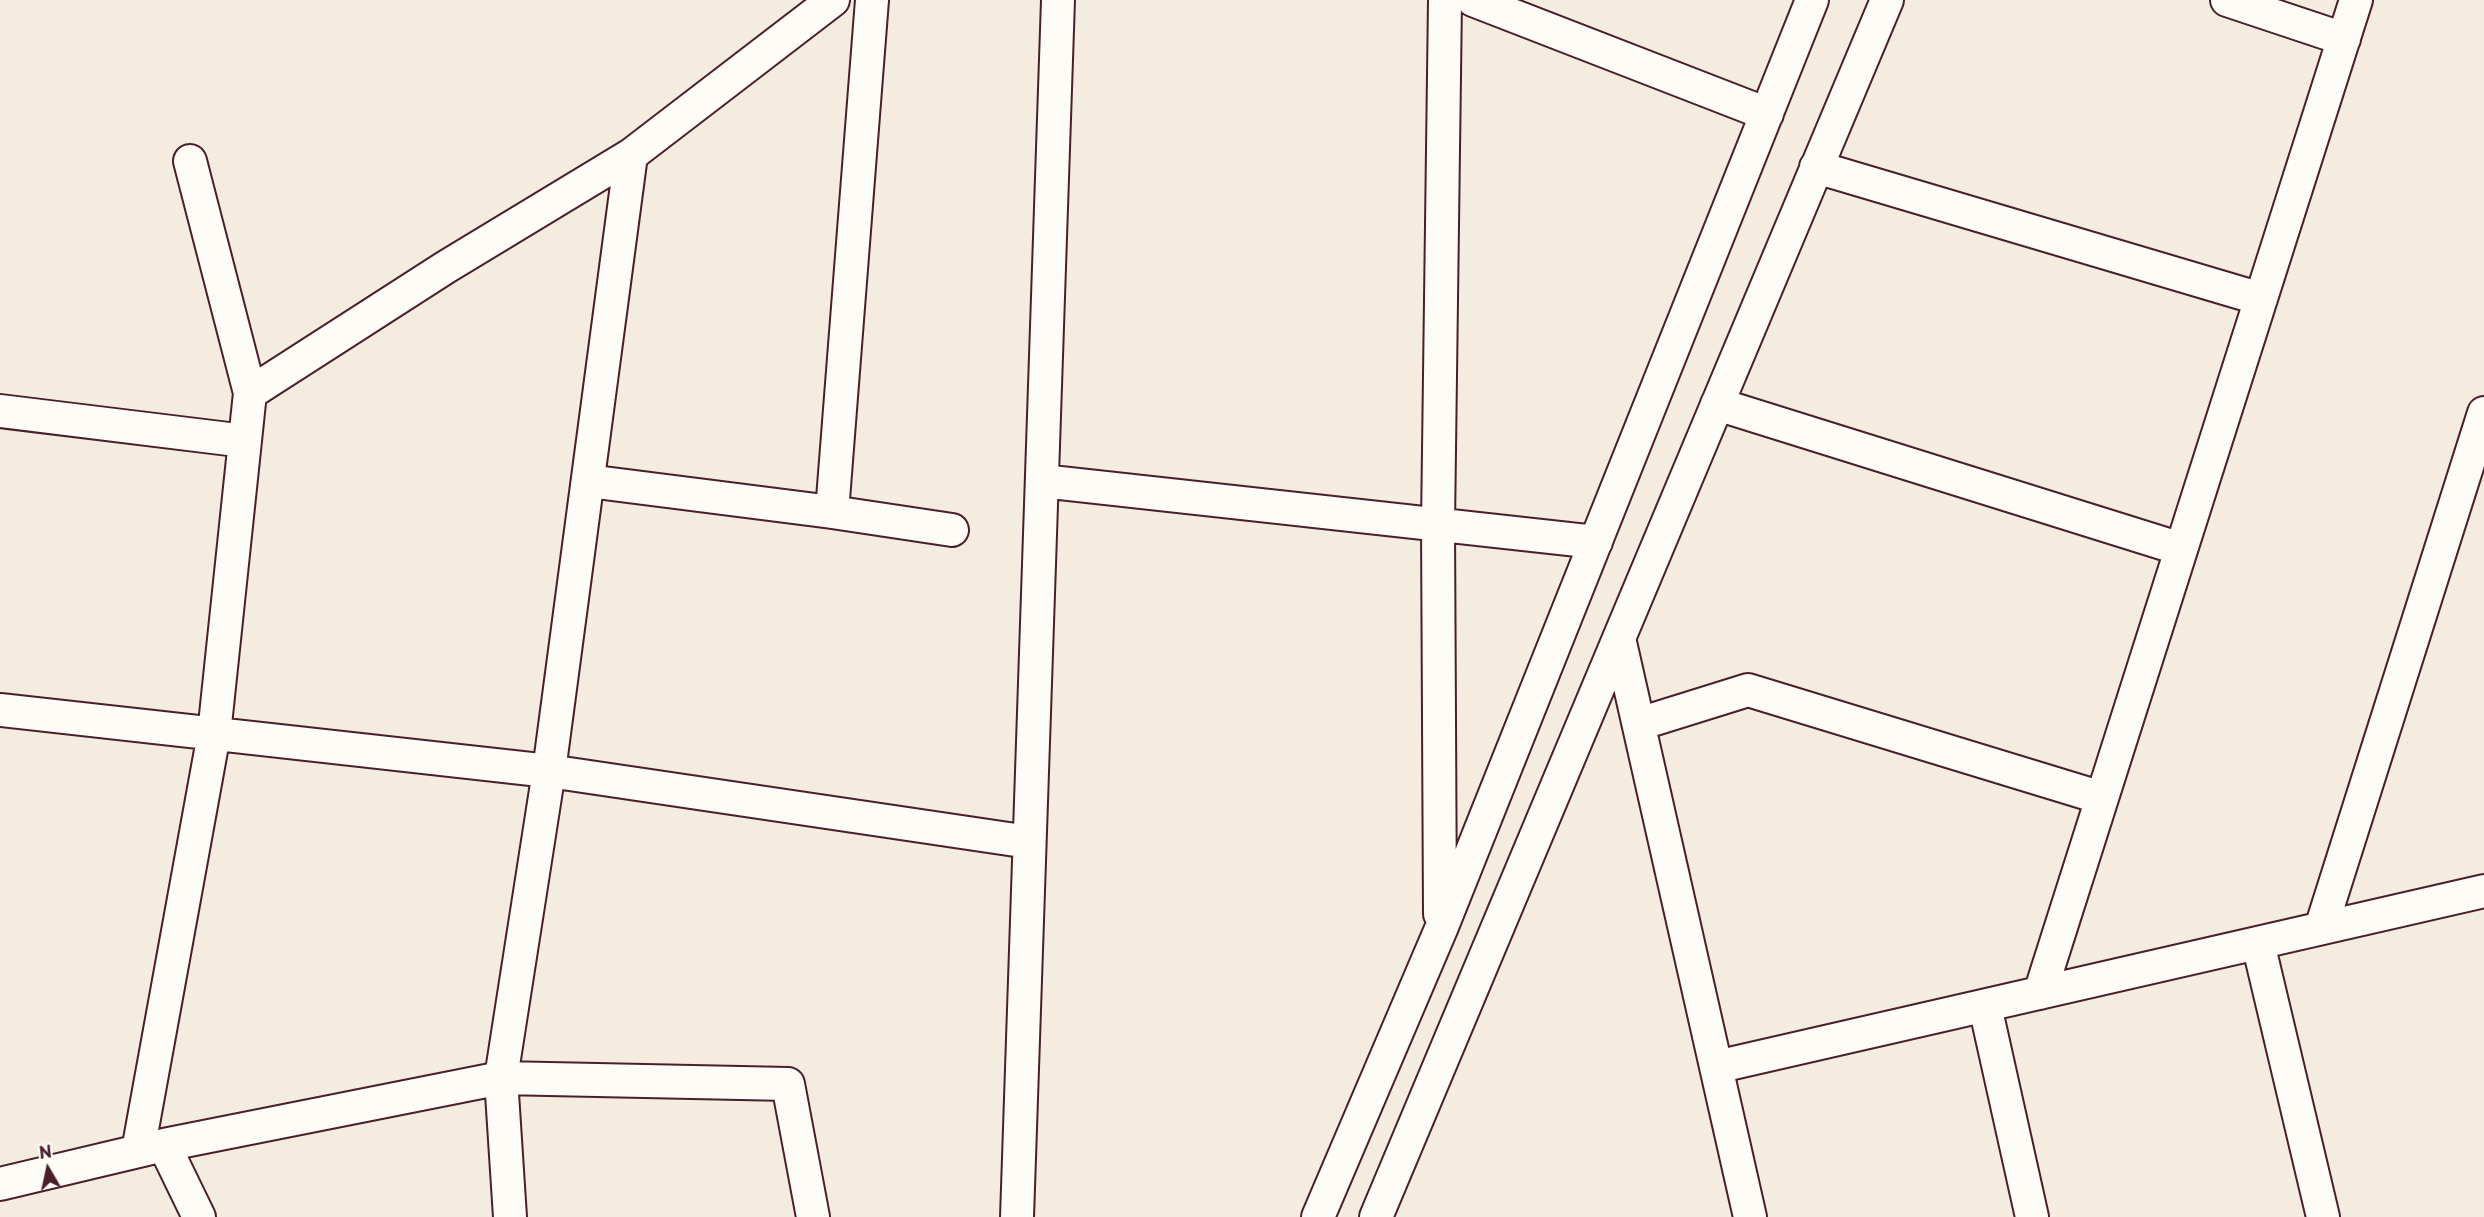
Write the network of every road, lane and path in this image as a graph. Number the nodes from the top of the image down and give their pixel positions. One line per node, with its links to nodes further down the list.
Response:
1 (833, 0): 12 (street)
2 (872, 0): 24 (street)
3 (1058, 0): 22 (street)
4 (1445, 0): 25 (street)
5 (1473, 0): 11 (street)
6 (1812, 0): 11 (street)
7 (1887, 0): 14 (street)
8 (2227, 0): 10 (street)
9 (2356, 0): 10 (street)
10 (2344, 39): 15 (street)
11 (1767, 114): 27 (street)
12 (631, 155): 16 (street); 21 (street)
13 (190, 161): 16 (street)
14 (1816, 167): 15 (street); 17 (street)
15 (2261, 299): 28 (street)
16 (250, 393): 20 (street)
17 (1717, 404): 28 (street); 29 (street)
18 (0, 411): 20 (street)
19 (2484, 413): 23 (street)
20 (245, 441): 32 (street)
21 (588, 481): 24 (street); 33 (street)
22 (1042, 481): 25 (street); 35 (street)
23 (2473, 484): 37 (street)
24 (832, 512): 26 (street)
25 (1438, 525): 27 (street); 38 (street)
26 (952, 530)
27 (1596, 542): 38 (street)
28 (2181, 549): 34 (street)
29 (1619, 638): 31 (street); 51 (street)
30 (0, 711): 32 (street)
31 (1639, 724): 34 (street); 42 (street)
32 (214, 734): 33 (street); 44 (street)
33 (549, 771): 35 (street); 43 (street)
34 (2102, 798): 40 (street)
35 (1029, 842): 49 (street)
36 (2484, 891): 37 (street)
37 (2321, 928): 39 (street)
38 (1441, 929): 50 (street)
39 (2258, 943): 40 (street); 54 (street)
40 (2040, 993): 41 (street)
41 (1985, 1006): 42 (street); 53 (street)
42 (1716, 1067): 52 (street)
43 (501, 1078): 44 (street); 47 (street); 48 (street)
44 (151, 1148): 45 (street); 46 (street)
45 (0, 1184)
46 (199, 1217)
47 (510, 1217)
48 (813, 1217)
49 (1017, 1217)
50 (1318, 1217)
51 (1376, 1217)
52 (1750, 1217)
53 (2032, 1217)
54 (2323, 1217)

